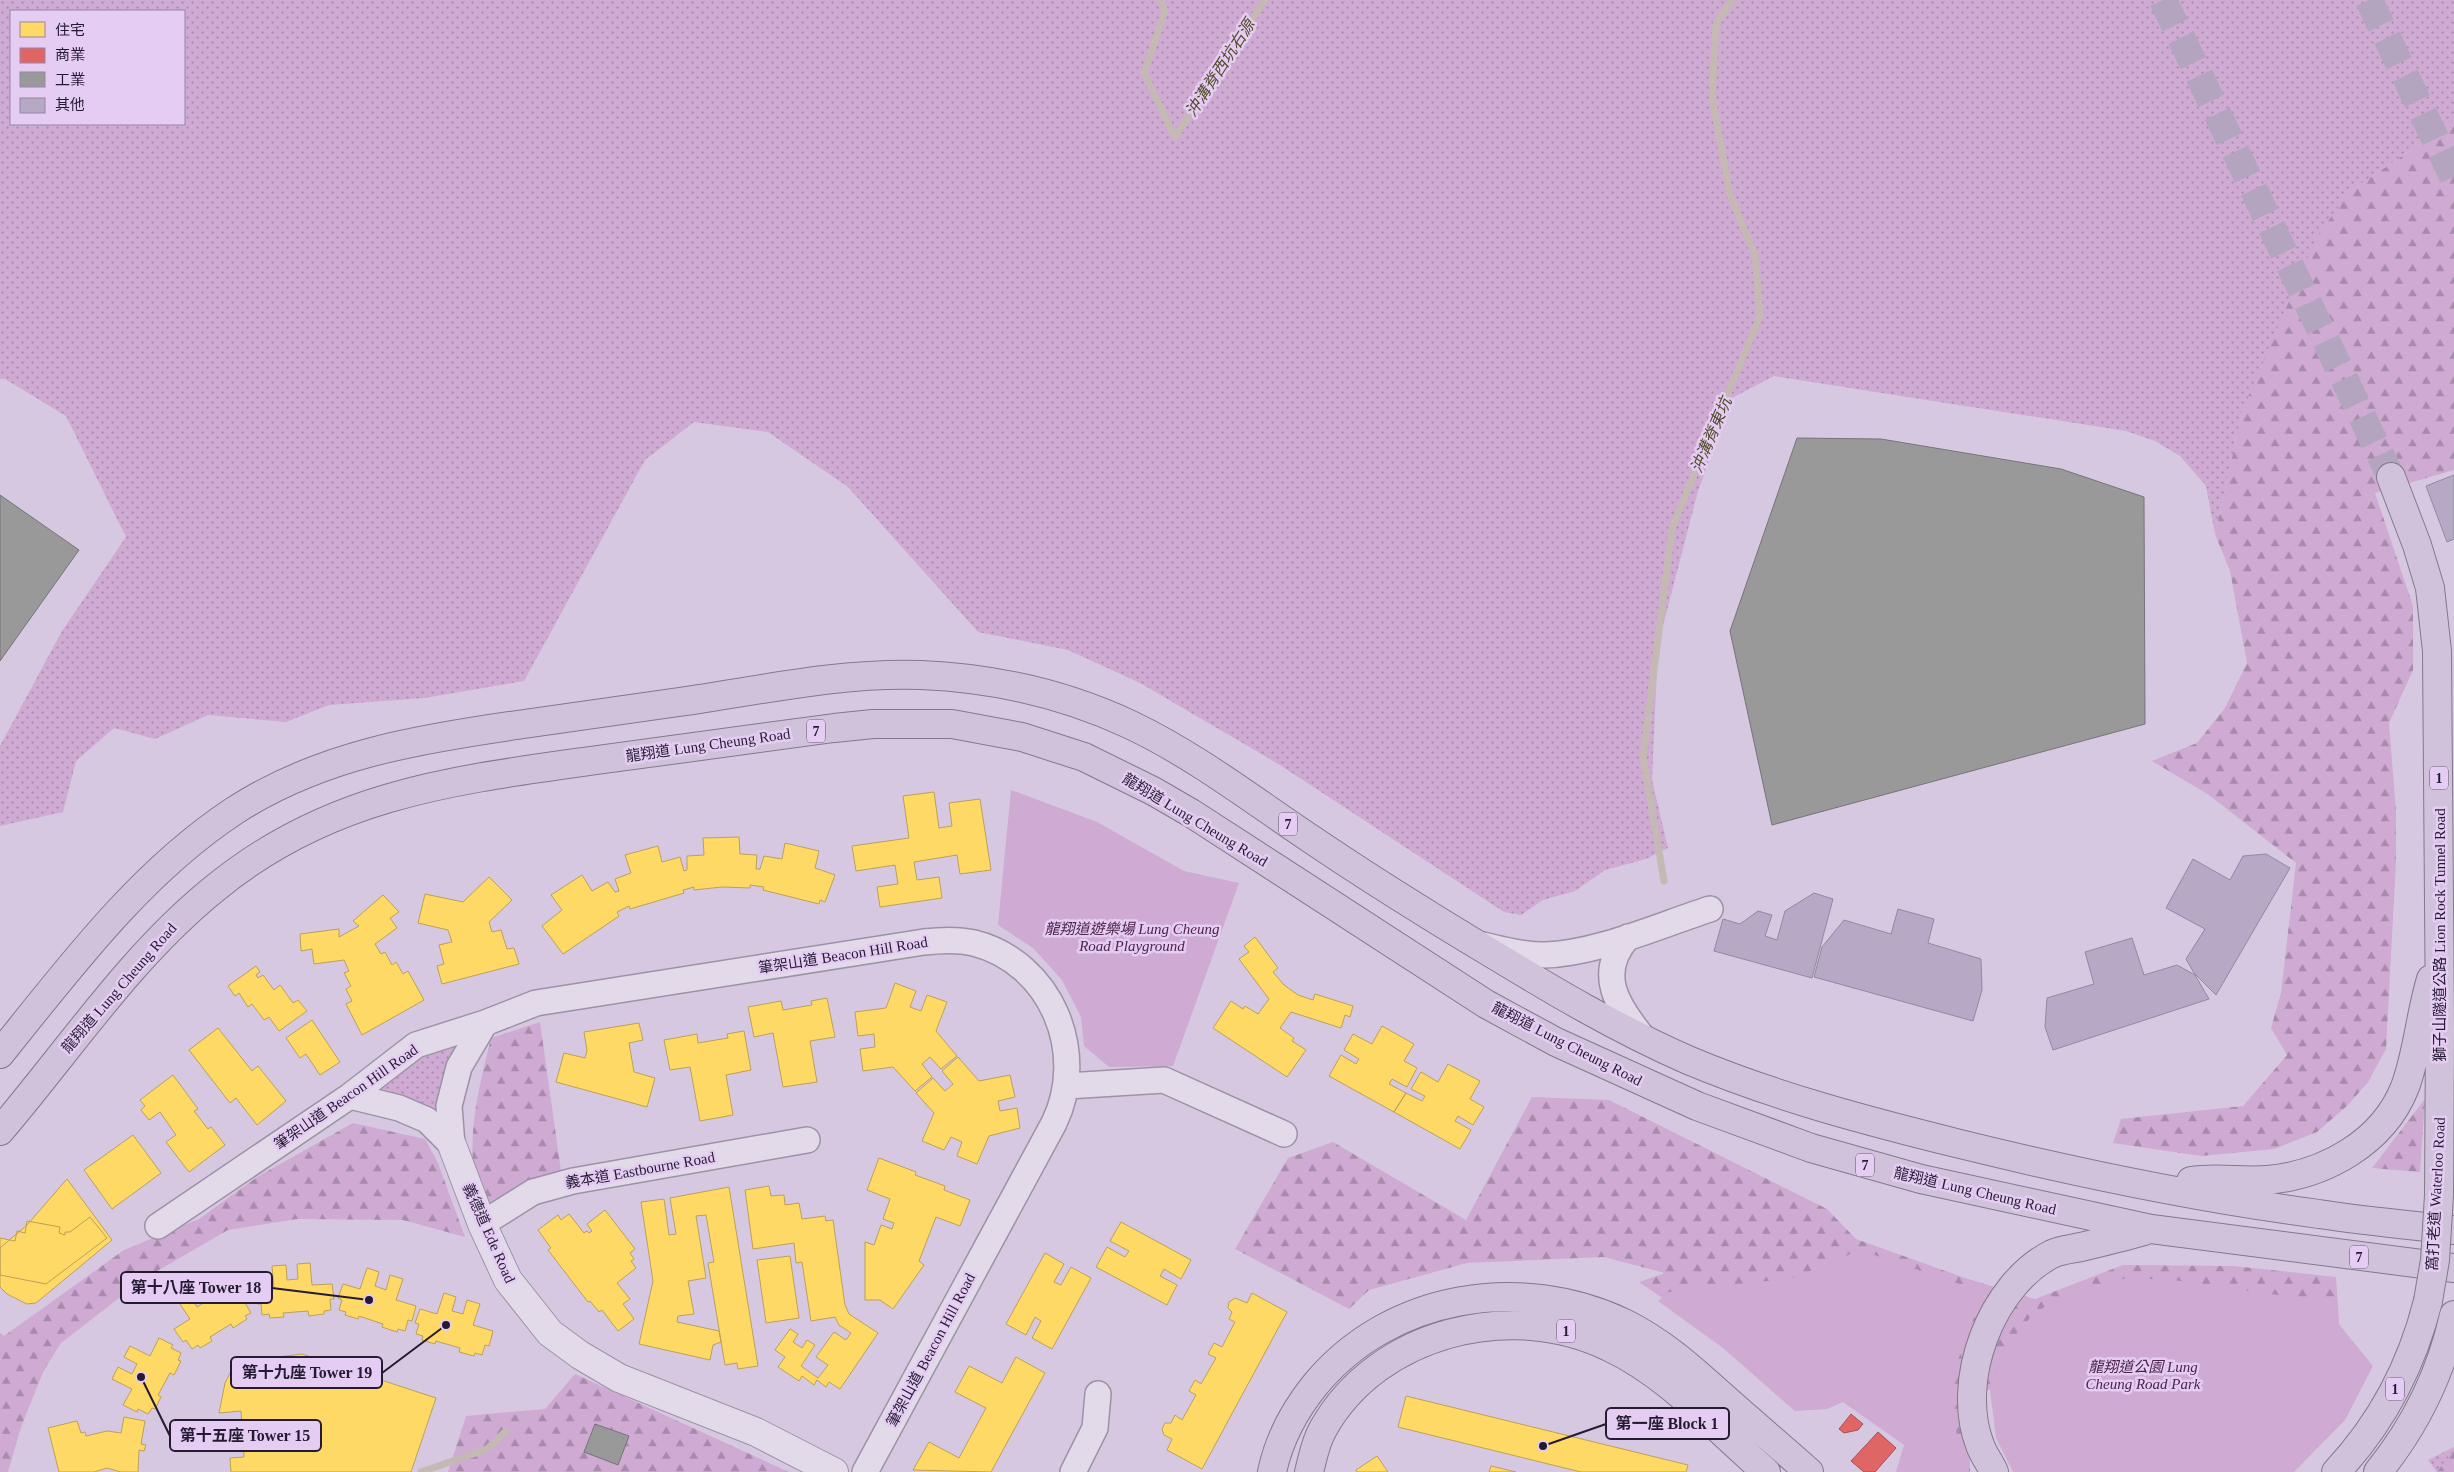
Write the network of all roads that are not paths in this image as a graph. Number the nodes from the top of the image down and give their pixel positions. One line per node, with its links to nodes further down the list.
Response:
1 (2391, 477): 5 (highway, 獅子山隧道公路 Lion Rock Tunnel Road / 1)
2 (1710, 909): 3 (street)
3 (1628, 937): 4 (street); 7 (street)
4 (1470, 941): 7 (highway, 7); 8 (highway, 7)
5 (2440, 952): 9 (highway, 獅子山隧道公路 Lion Rock Tunnel Road / 1); 16 (highway)
6 (485, 1023): 10 (street, 筆架山道 Beacon Hill Road); 11 (street, 筆架山道 Beacon Hill Road); 15 (street, 義德道 Ede Road)
7 (1644, 1039): 16 (highway, 7)
8 (0, 1054)
9 (2440, 1071): 32 (highway, 窩打老道 Waterloo Road / 1, bridge)
10 (1067, 1086): 13 (street); 25 (street, 筆架山道 Beacon Hill Road)
11 (350, 1096): 15 (street); 18 (street, 筆架山道 Beacon Hill Road)
12 (0, 1130): 19 (highway, 龍翔道 Lung Cheung Road / 7)
13 (1284, 1134)
14 (806, 1140): 17 (street, 義本道 Eastbourne Road)
15 (452, 1145): 17 (street, 義德道 Ede Road)
16 (2151, 1186): 20 (highway, 7)
17 (482, 1224): 24 (street, 義德道 Ede Road)
18 (158, 1226)
19 (2151, 1229): 21 (highway, 龍翔道 Lung Cheung Road / 7); 31 (highway)
20 (2454, 1230)
21 (2454, 1268)
22 (2454, 1315): 33 (highway, 1)
23 (1098, 1394): 26 (street)
24 (834, 1472)
25 (865, 1472)
26 (1074, 1472)
27 (1272, 1472): 30 (highway, 1)
28 (1309, 1472): 29 (highway, 1)
29 (1766, 1472)
30 (1809, 1472)
31 (1994, 1472)
32 (2336, 1472)
33 (2378, 1472)

